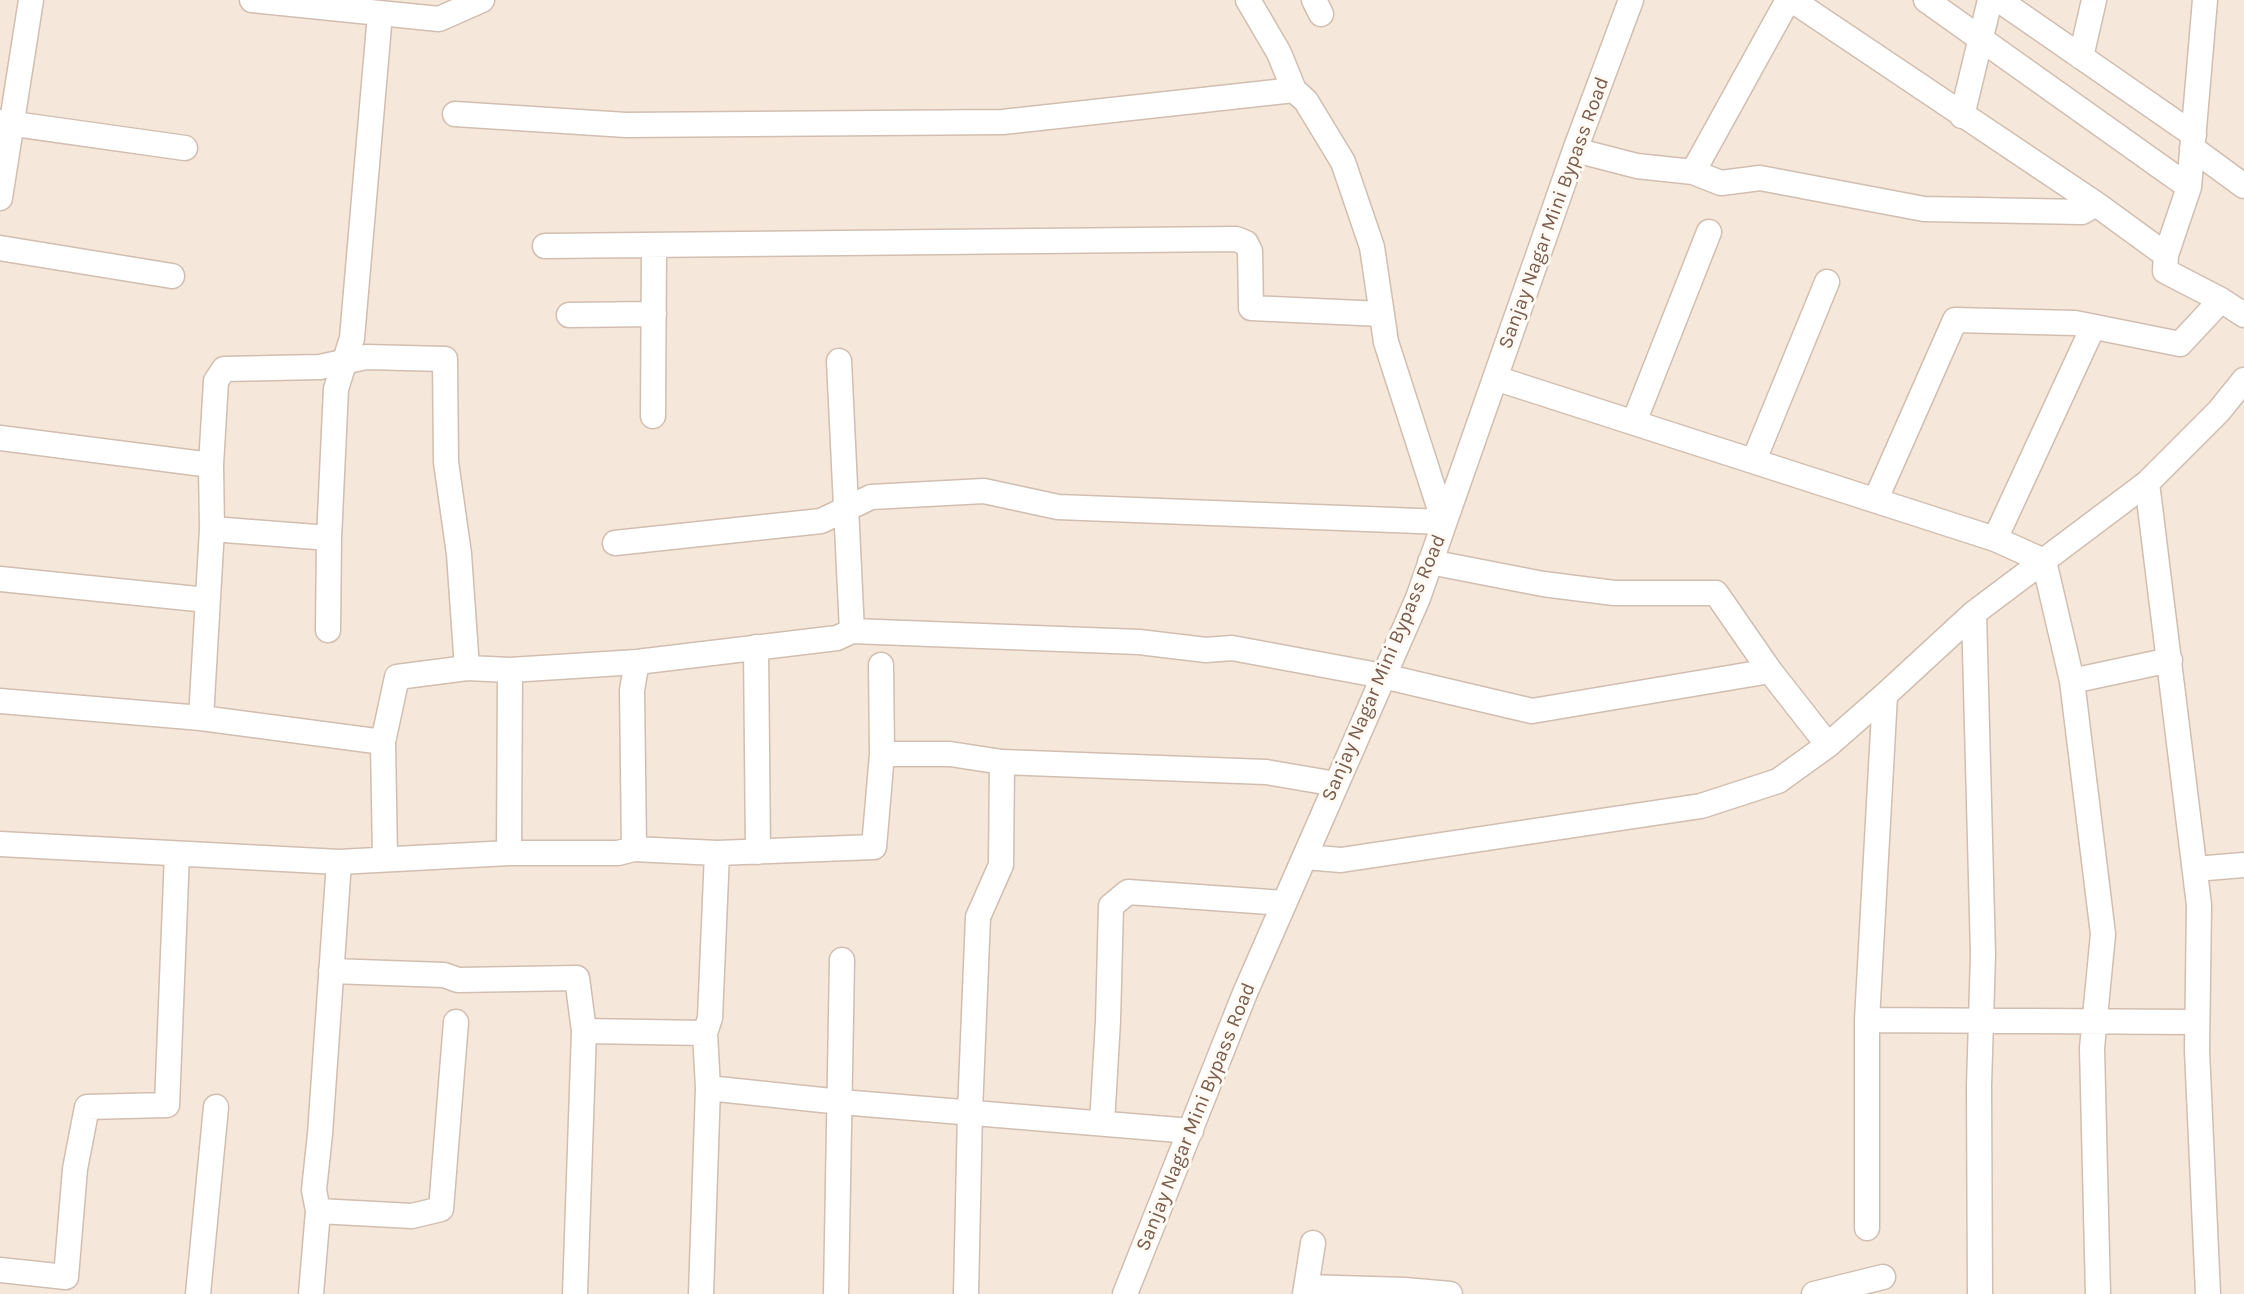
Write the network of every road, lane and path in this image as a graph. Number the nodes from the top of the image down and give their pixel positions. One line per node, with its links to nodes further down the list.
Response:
1 (31, 0): 18 (street)
2 (252, 0): 12 (street)
3 (482, 0): 12 (street)
4 (1248, 0): 15 (street)
5 (1631, 0): 21 (street, Sanjay Nagar Mini Bypass Road)
6 (1790, 0): 17 (street); 22 (street)
7 (1926, 0): 13 (street)
8 (1990, 0): 13 (street)
9 (1999, 0): 14 (street)
10 (2094, 0): 14 (street)
11 (2205, 0): 19 (street)
12 (380, 14): 41 (street)
13 (1980, 39): 17 (street); 24 (street)
14 (2081, 57): 19 (street)
15 (1294, 90): 16 (street); 36 (street)
16 (455, 114)
17 (1962, 116): 26 (street)
18 (6, 123): 20 (street); 25 (street)
19 (2193, 142): 23 (street); 24 (street)
20 (185, 148)
21 (1575, 150): 22 (street); 42 (street, Sanjay Nagar Mini Bypass Road)
22 (1693, 172): 26 (street)
23 (2244, 186)
24 (2189, 187): 31 (street)
25 (0, 198)
26 (2096, 204): 31 (street)
27 (1709, 232): 45 (street)
28 (654, 245): 29 (street); 35 (street); 36 (street)
29 (545, 246)
30 (0, 248): 32 (street)
31 (2166, 255): 34 (street)
32 (172, 276)
33 (1827, 282): 47 (street)
34 (2221, 300): 38 (street); 39 (street)
35 (654, 314): 37 (street); 44 (street)
36 (1382, 314): 52 (street)
37 (569, 315)
38 (2244, 315)
39 (2093, 327): 50 (street); 55 (street)
40 (839, 361): 51 (street)
41 (346, 363): 48 (street); 54 (street); 68 (street)
42 (1495, 378): 45 (street); 52 (street, Sanjay Nagar Mini Bypass Road)
43 (2244, 380): 49 (street)
44 (653, 416)
45 (1634, 422): 47 (street)
46 (0, 438): 48 (street)
47 (1754, 460): 50 (street)
48 (211, 465): 53 (street)
49 (2146, 483): 57 (street); 65 (street)
50 (1876, 499): 55 (street)
51 (845, 509): 52 (street); 56 (street); 63 (street)
52 (1444, 522): 58 (street, Sanjay Nagar Mini Bypass Road)
53 (212, 530): 54 (street); 60 (street)
54 (329, 538): 62 (street)
55 (1995, 539): 57 (street)
56 (615, 543)
57 (2044, 561): 61 (street); 72 (street)
58 (1430, 562): 70 (street); 71 (street, Sanjay Nagar Mini Bypass Road)
59 (0, 579): 60 (street)
60 (207, 600): 75 (street)
61 (1974, 614): 73 (street); 97 (street)
62 (328, 630)
63 (852, 631): 64 (street); 71 (street)
64 (756, 647): 66 (street); 83 (street)
65 (2169, 660): 72 (street); 91 (street)
66 (637, 662): 69 (street); 82 (street)
67 (881, 665): 78 (street)
68 (468, 668): 69 (street); 76 (street)
69 (510, 670): 84 (street)
70 (1770, 671): 71 (street); 77 (street)
71 (1383, 676): 80 (street, Sanjay Nagar Mini Bypass Road)
72 (2072, 681): 96 (street)
73 (1886, 695): 77 (street); 95 (street)
74 (0, 701): 75 (street)
75 (201, 718): 76 (street)
76 (382, 742): 88 (street)
77 (1828, 745): 87 (street)
78 (882, 754): 79 (street); 83 (street)
79 (1002, 762): 80 (street); 105 (street)
80 (1336, 784): 87 (street, Sanjay Nagar Mini Bypass Road)
81 (0, 843): 86 (street)
82 (634, 849): 84 (street); 85 (street)
83 (758, 852): 85 (street)
84 (509, 853): 88 (street)
85 (717, 853): 101 (street)
86 (177, 854): 89 (street); 111 (street)
87 (1305, 856): 92 (street, Sanjay Nagar Mini Bypass Road)
88 (385, 858): 89 (street)
89 (339, 862): 94 (street)
90 (2244, 865): 91 (street)
91 (2194, 869): 99 (street)
92 (1284, 903): 106 (street); 107 (street, Sanjay Nagar Mini Bypass Road)
93 (842, 960): 103 (street)
94 (331, 971): 100 (street); 108 (street)
95 (1867, 1020): 97 (street); 109 (street)
96 (2095, 1020): 97 (street); 99 (street); 124 (street)
97 (1980, 1021): 123 (street)
98 (456, 1022): 108 (street)
99 (2197, 1022): 125 (street)
100 (584, 1031): 101 (street); 117 (street)
101 (705, 1034): 102 (street)
102 (708, 1088): 103 (street); 118 (street)
103 (841, 1102): 105 (street); 119 (street)
104 (216, 1107): 115 (street)
105 (970, 1112): 106 (street); 120 (street)
106 (1102, 1123): 107 (street)
107 (1191, 1131): 121 (street, Sanjay Nagar Mini Bypass Road)
108 (318, 1211): 116 (street)
109 (1867, 1228)
110 (1313, 1242): 113 (street)
111 (0, 1270)
112 (1883, 1277): 114 (street)
113 (1306, 1291): 122 (street)
114 (1822, 1293)
115 (198, 1294)
116 (311, 1294)
117 (575, 1294)
118 (701, 1294)
119 (836, 1294)
120 (966, 1294)
121 (1125, 1294)
122 (1450, 1294)
123 (1980, 1294)
124 (2098, 1294)
125 (2208, 1294)

